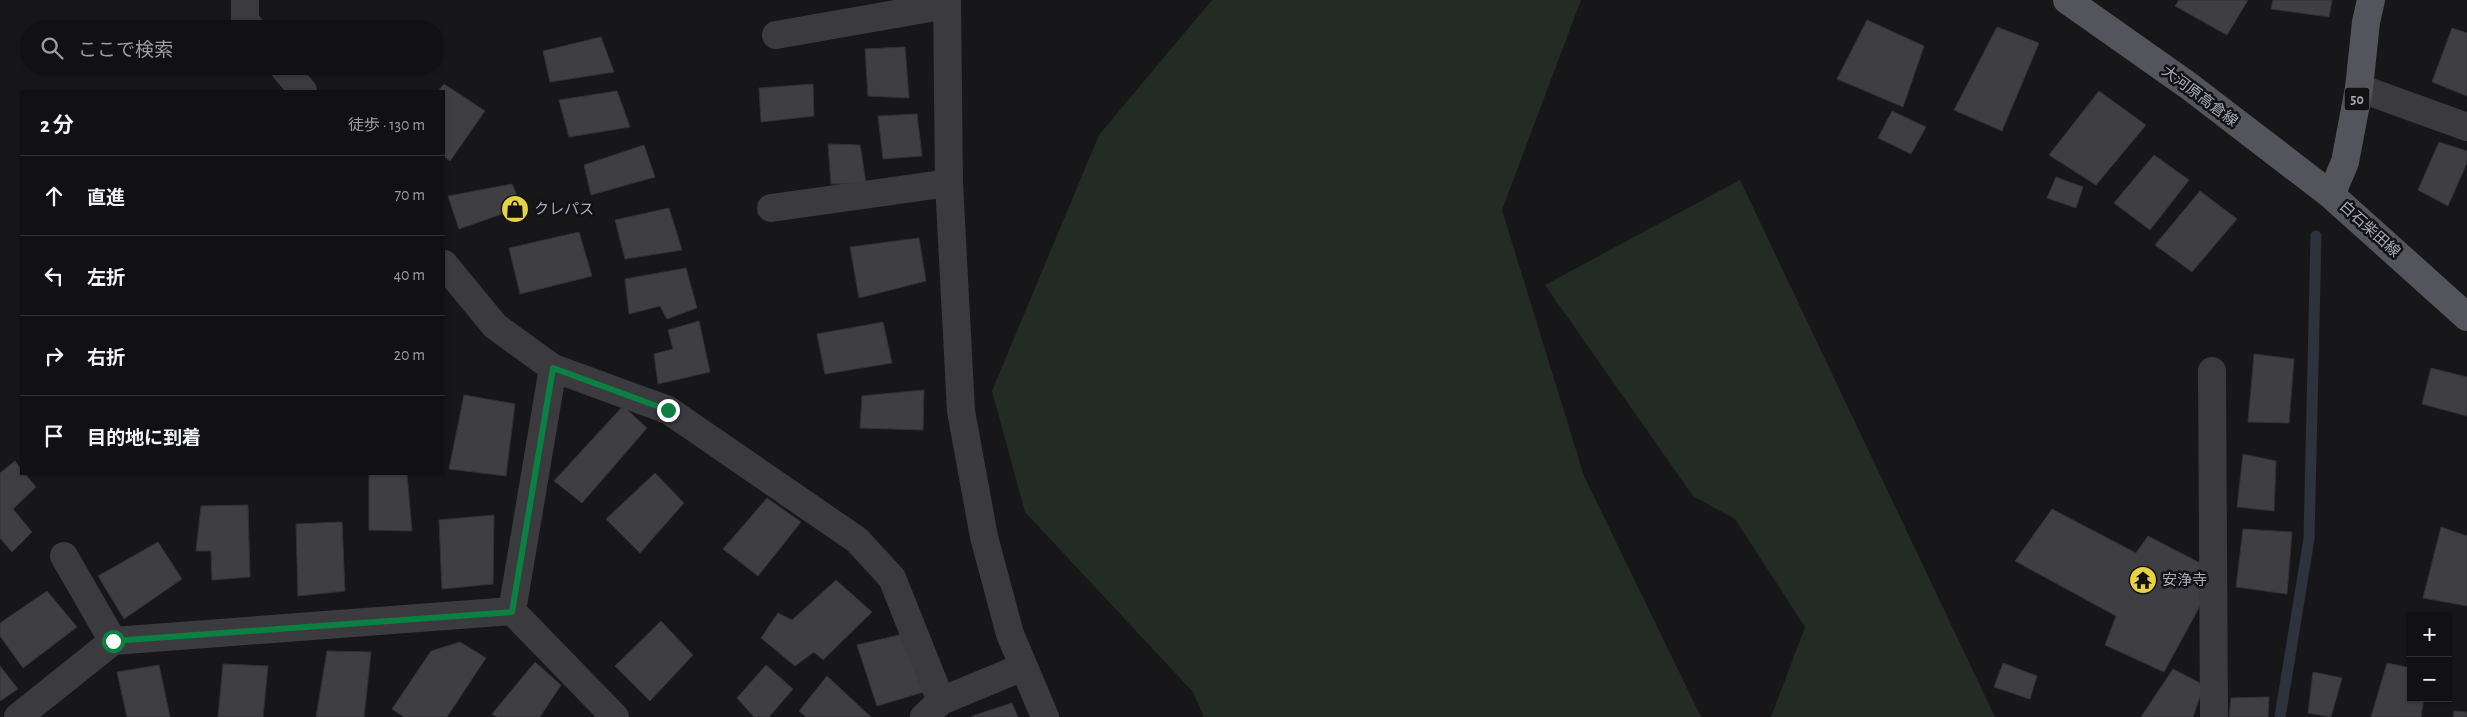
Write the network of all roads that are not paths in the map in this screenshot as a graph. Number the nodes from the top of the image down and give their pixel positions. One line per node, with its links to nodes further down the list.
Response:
1 (246, 0): 5 (street)
2 (2066, 0): 12 (main road, 大河原高倉線)
3 (2371, 0): 8 (main road, 白石柴田線 / 50)
4 (946, 2): 6 (street); 11 (street)
5 (246, 20)
6 (776, 35)
7 (290, 75): 9 (street)
8 (2359, 88): 10 (street); 12 (main road, 白石柴田線 / 50)
9 (302, 90)
10 (2467, 127)
11 (949, 182): 13 (street); 21 (street)
12 (2331, 195): 15 (main road, 白石柴田線)
13 (771, 208)
14 (445, 265): 16 (street)
15 (2467, 317)
16 (553, 368): 19 (street); 22 (street)
17 (2212, 371): 26 (street)
18 (64, 556): 20 (street)
19 (512, 612): 20 (street); 24 (street)
20 (113, 641): 23 (street)
21 (1023, 666): 22 (street); 25 (street)
22 (932, 709)
23 (18, 717)
24 (615, 717)
25 (1045, 717)
26 (2214, 717)

